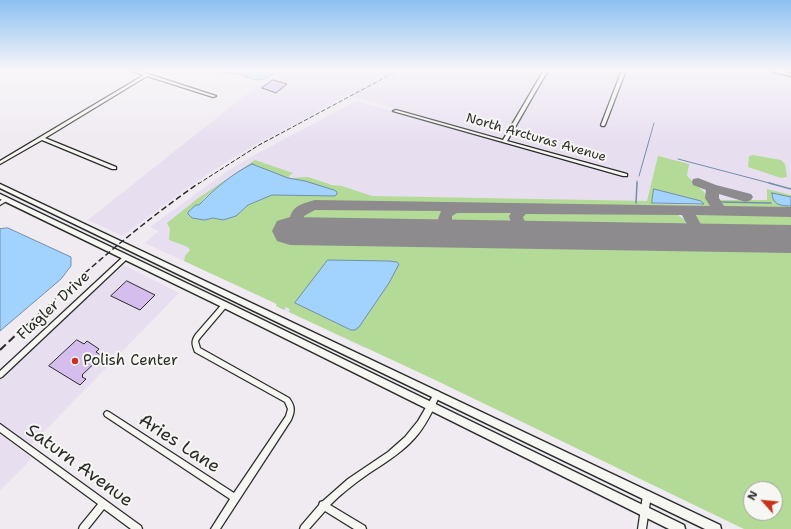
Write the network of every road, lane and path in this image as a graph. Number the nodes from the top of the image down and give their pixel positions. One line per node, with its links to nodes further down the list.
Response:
1 (114, 95): 8 (street)
2 (210, 95): 5 (street)
3 (532, 95): 9 (street)
4 (615, 95): 7 (street)
5 (214, 96)
6 (395, 110): 9 (street, North Arcturas Avenue)
7 (603, 125)
8 (42, 138): 10 (street); 11 (street)
9 (505, 140): 12 (street, North Arcturas Avenue)
10 (0, 162)
11 (114, 168)
12 (625, 175)
13 (0, 186): 18 (main road)
14 (2, 199): 15 (main road)
15 (126, 257): 16 (main road); 17 (street, Flagler Drive)
16 (226, 305): 19 (main road); 23 (street)
17 (0, 375)
18 (437, 394): 19 (street); 22 (main road)
19 (431, 406): 25 (street); 26 (main road)
20 (107, 414): 23 (street, Aries Lane)
21 (0, 428): 24 (street, Saturn Avenue)
22 (647, 495): 26 (street); 34 (main road)
23 (235, 498): 29 (street)
24 (103, 504): 27 (street); 28 (street, Saturn Avenue)
25 (323, 505): 30 (street); 31 (street)
26 (644, 511): 32 (street); 33 (main road)
27 (83, 529)
28 (138, 529)
29 (215, 529)
30 (304, 529)
31 (362, 529)
32 (642, 529)
33 (680, 529)
34 (716, 529)

